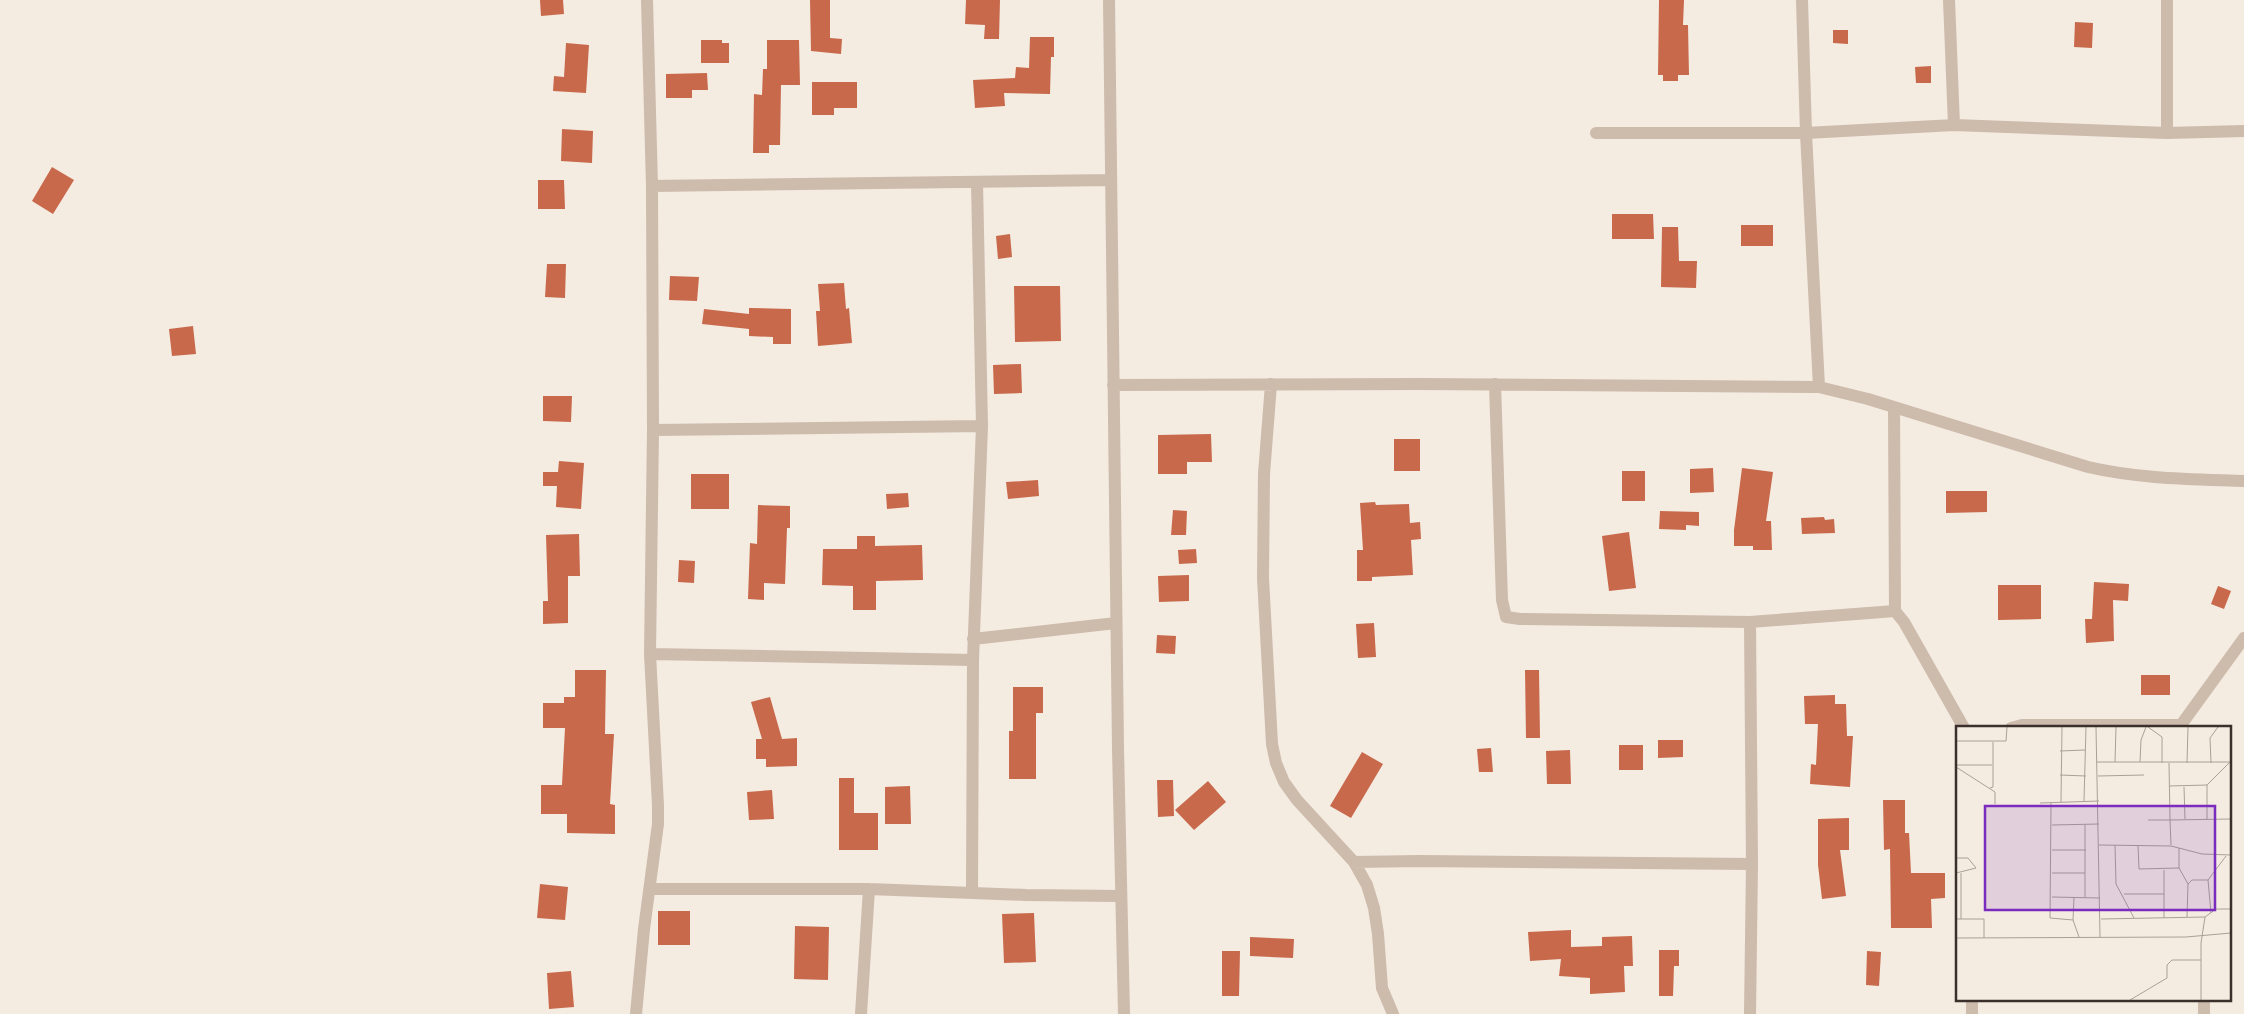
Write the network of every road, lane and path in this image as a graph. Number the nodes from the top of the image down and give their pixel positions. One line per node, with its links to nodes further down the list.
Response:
1 (647, 0): 13 (street)
2 (1109, 0): 11 (street)
3 (1802, 0): 9 (street)
4 (1949, 0): 6 (street)
5 (2167, 0): 10 (street)
6 (1954, 126): 9 (street); 10 (street)
7 (2244, 131): 10 (street)
8 (1596, 133): 9 (street)
9 (1806, 133): 17 (street)
10 (2167, 133)
11 (1111, 180): 12 (street); 16 (street)
12 (977, 182): 13 (street); 19 (street)
13 (652, 186): 20 (street)
14 (1271, 384): 15 (street); 16 (street); 32 (street)
15 (1495, 384): 17 (street); 23 (street)
16 (1113, 385): 24 (street)
17 (1819, 388): 18 (street)
18 (1894, 408): 21 (street); 22 (street)
19 (982, 426): 20 (street); 26 (street)
20 (653, 430): 27 (street)
21 (2244, 481)
22 (1895, 611): 23 (street); 29 (street)
23 (1750, 622): 33 (street)
24 (1116, 623): 26 (street); 37 (street)
25 (2244, 638): 31 (street)
26 (973, 639): 28 (street)
27 (650, 654): 28 (street); 34 (street)
28 (973, 660): 36 (street)
29 (1963, 726)
30 (2018, 726): 31 (street)
31 (2182, 726)
32 (1354, 862): 33 (street); 41 (street)
33 (1752, 864): 42 (street)
34 (651, 889): 35 (street); 38 (street)
35 (869, 889): 36 (street); 39 (street)
36 (972, 892): 37 (street)
37 (1120, 896): 40 (street)
38 (636, 1014)
39 (861, 1014)
40 (1124, 1014)
41 (1393, 1014)
42 (1750, 1014)

